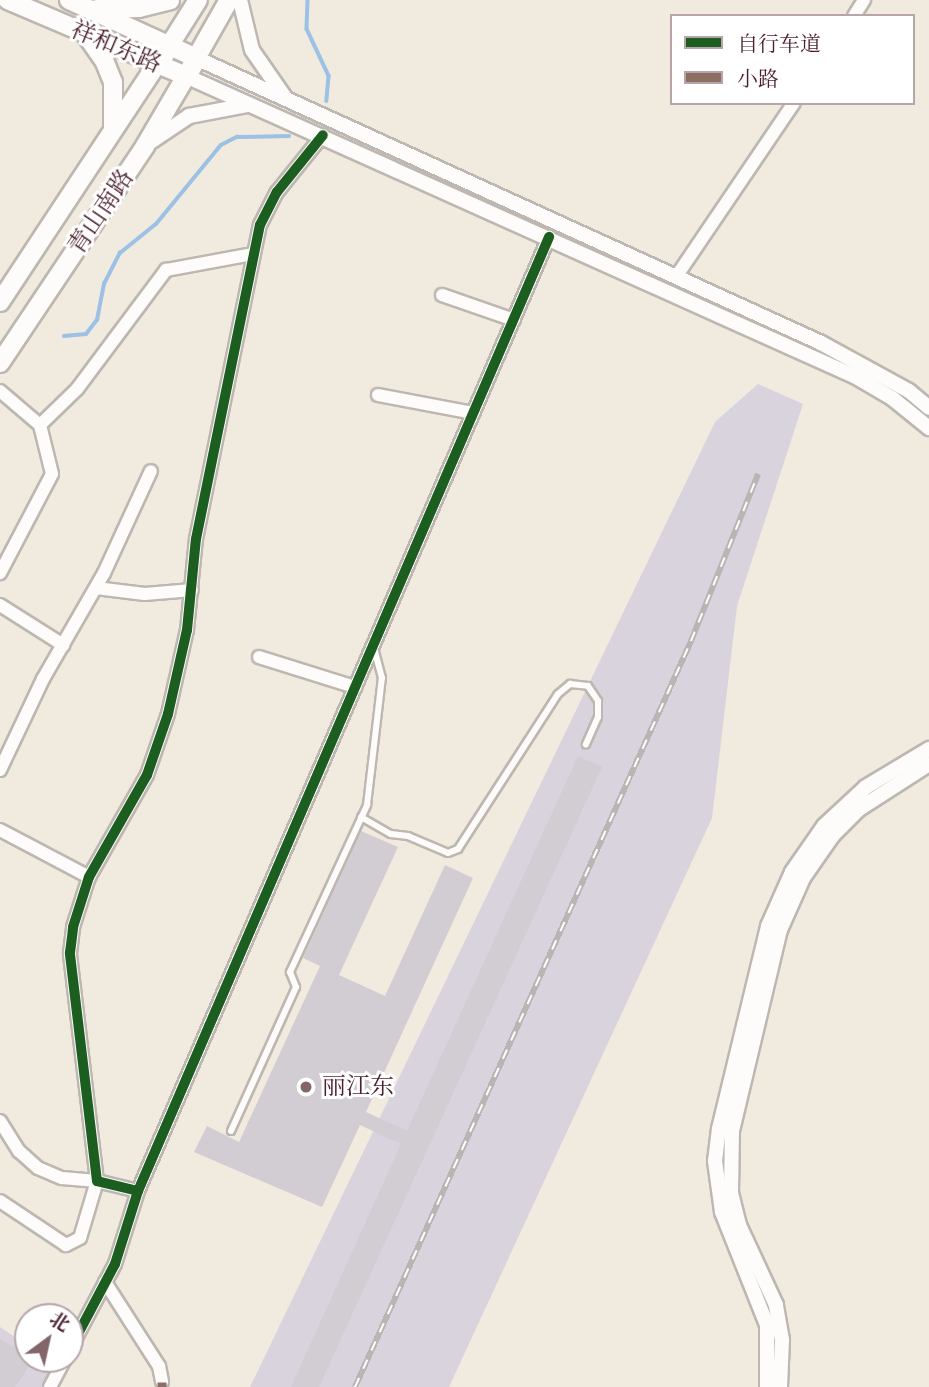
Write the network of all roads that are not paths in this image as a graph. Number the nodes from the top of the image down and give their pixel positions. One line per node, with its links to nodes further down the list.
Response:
1 (8, 0): 7 (main road, 祥和东路)
2 (69, 0): 6 (main road, 祥和东路)
3 (170, 0): 6 (main road)
4 (198, 0): 8 (main road)
5 (239, 2): 9 (main road); 12 (street)
6 (93, 5): 8 (main road, 祥和东路)
7 (84, 34): 10 (main road, 祥和东路); 15 (main road)
8 (169, 46): 9 (main road, 祥和东路); 10 (highway, 青山南路)
9 (196, 58): 11 (highway, 青山南路); 12 (street)
10 (157, 64): 11 (main road, 祥和东路); 15 (main road, 青山南路)
11 (186, 76): 14 (street); 17 (main road, 青山南路)
12 (290, 102): 20 (street)
13 (793, 105): 20 (street)
14 (260, 106): 16 (street); 17 (street)
15 (112, 132): 22 (main road, 青山南路)
16 (323, 135): 18 (street); 19 (street)
17 (145, 146): 24 (main road, 青山南路)
18 (549, 237): 23 (street); 30 (street)
19 (252, 254): 29 (street); 34 (street)
20 (676, 277): 27 (street)
21 (442, 295): 23 (street)
22 (0, 302)
23 (514, 320): 28 (street)
24 (0, 363)
25 (0, 391): 29 (street)
26 (378, 395): 28 (street)
27 (929, 408)
28 (473, 413): 36 (street)
29 (40, 425): 32 (street)
30 (929, 428)
31 (151, 471): 33 (street)
32 (0, 573)
33 (96, 588): 34 (street); 37 (street)
34 (192, 590): 46 (street)
35 (0, 605): 37 (street)
36 (373, 644): 39 (street); 44 (lane)
37 (63, 645): 43 (street)
38 (259, 657): 39 (street)
39 (355, 687): 50 (street)
40 (586, 744): 44 (lane)
41 (929, 749): 55 (street)
42 (929, 764): 56 (street)
43 (0, 770)
44 (361, 817): 48 (lane)
45 (0, 830): 46 (street)
46 (89, 877): 49 (street)
47 (0, 1121): 49 (street)
48 (231, 1131)
49 (97, 1181): 50 (street); 51 (street)
50 (138, 1191): 52 (street)
51 (0, 1201)
52 (105, 1282): 53 (street); 54 (street)
53 (84, 1322)
54 (162, 1382)
55 (767, 1387)
56 (780, 1387)

